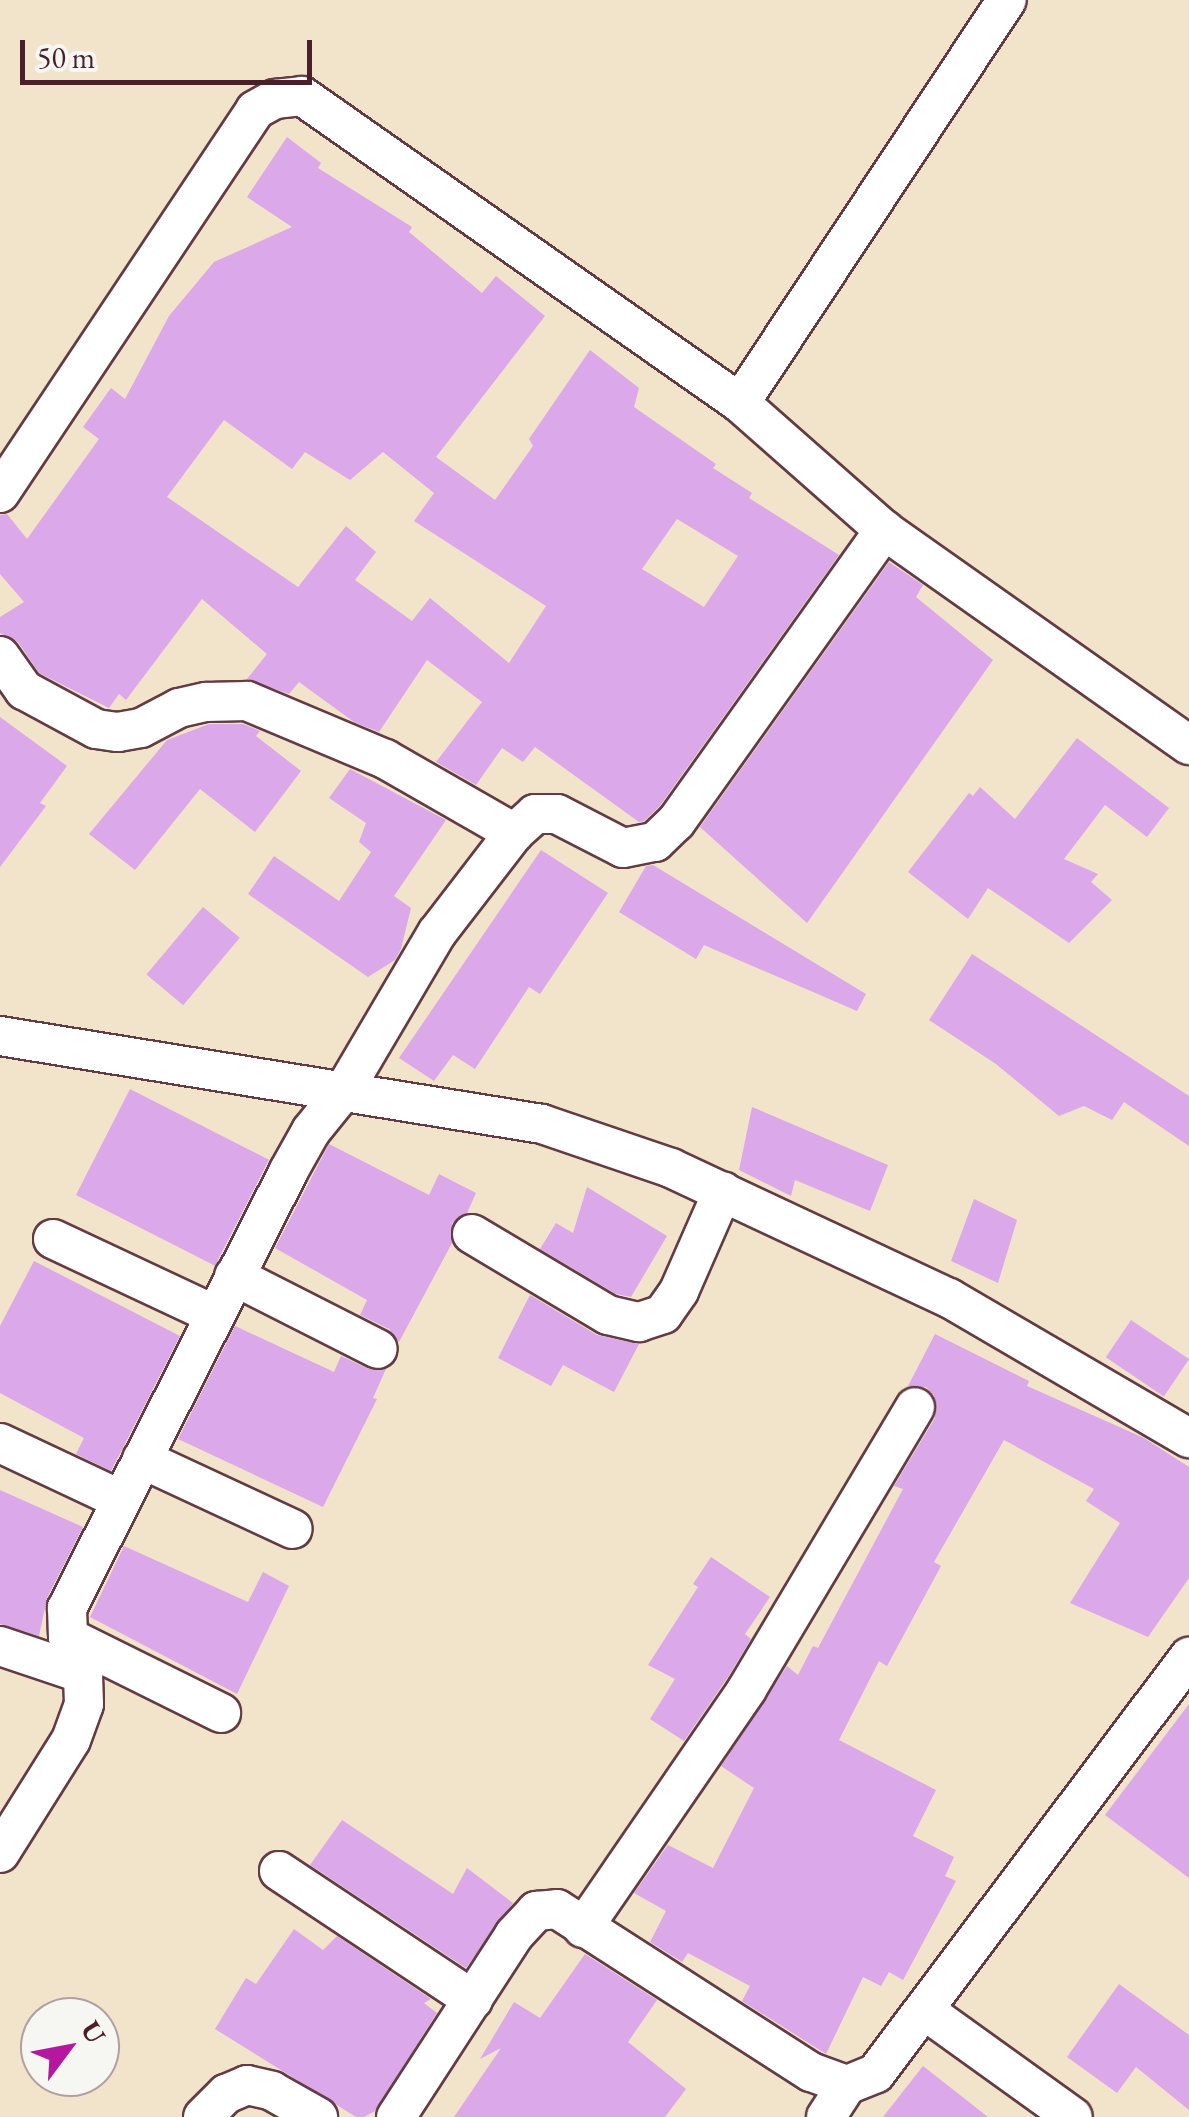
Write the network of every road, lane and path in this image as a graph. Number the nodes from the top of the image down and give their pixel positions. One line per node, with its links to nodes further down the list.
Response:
1 (1007, 0): 2 (street)
2 (740, 403): 3 (street); 4 (street)
3 (0, 493)
4 (884, 530): 6 (street); 7 (street)
5 (0, 656): 7 (street)
6 (1189, 745)
7 (514, 833): 9 (street)
8 (0, 1036): 9 (street)
9 (345, 1089): 10 (street); 13 (street)
10 (723, 1190): 11 (street); 17 (street)
11 (472, 1234)
12 (53, 1239): 14 (street)
13 (234, 1276): 14 (street); 15 (street)
14 (215, 1315): 19 (street)
15 (378, 1349)
16 (916, 1407): 29 (street)
17 (1189, 1438)
18 (0, 1442): 20 (street)
19 (142, 1459): 20 (street); 21 (street)
20 (121, 1500): 22 (street)
21 (292, 1529)
22 (68, 1637): 25 (street); 26 (street)
23 (0, 1646): 25 (street)
24 (1189, 1657): 31 (street)
25 (83, 1674): 27 (street)
26 (220, 1713)
27 (0, 1853)
28 (279, 1870): 30 (street)
29 (583, 1928): 30 (street); 32 (street)
30 (473, 2000): 35 (street)
31 (924, 2010): 32 (street); 37 (street)
32 (847, 2085): 36 (street)
33 (203, 2117): 34 (street)
34 (318, 2117)
35 (396, 2117)
36 (826, 2117)
37 (1073, 2117)

